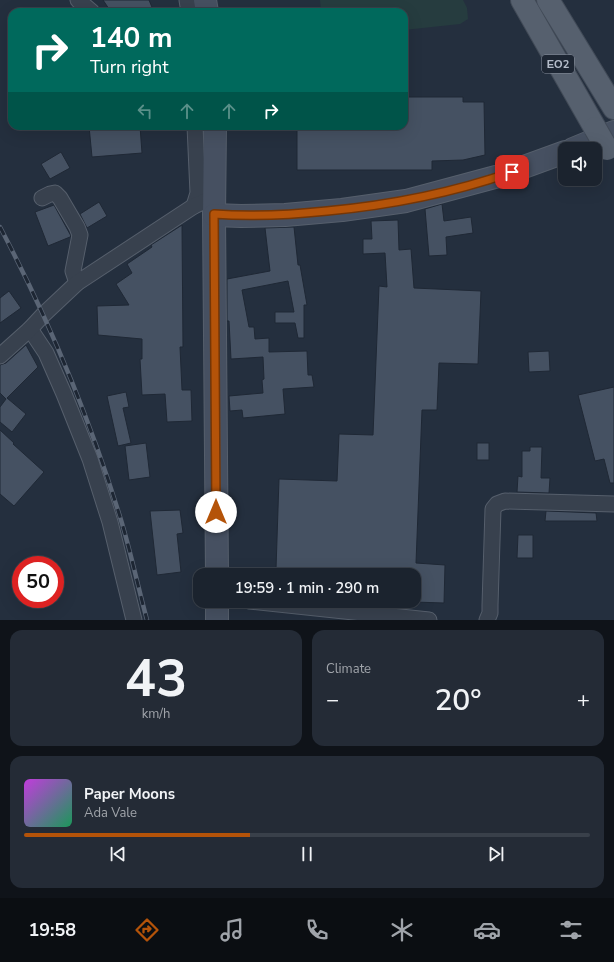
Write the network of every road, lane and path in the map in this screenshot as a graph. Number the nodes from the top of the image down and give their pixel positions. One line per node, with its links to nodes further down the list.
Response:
1 (78, 0): 4 (street)
2 (522, 0): 8 (main road, ΕΟ2)
3 (548, 0): 5 (main road, ΕΟ2)
4 (87, 8)
5 (614, 108)
6 (195, 130): 11 (street)
7 (215, 130): 12 (main road)
8 (608, 142)
9 (558, 155): 12 (main road)
10 (42, 198): 13 (street)
11 (194, 206): 12 (street); 13 (street)
12 (214, 206): 17 (main road)
13 (77, 283): 14 (street)
14 (30, 329): 15 (street); 20 (street)
15 (0, 356)
16 (614, 504): 23 (street)
17 (217, 568)
18 (217, 608): 21 (main road)
19 (315, 608): 22 (street)
20 (134, 620)
21 (217, 620)
22 (429, 620)
23 (487, 620)

